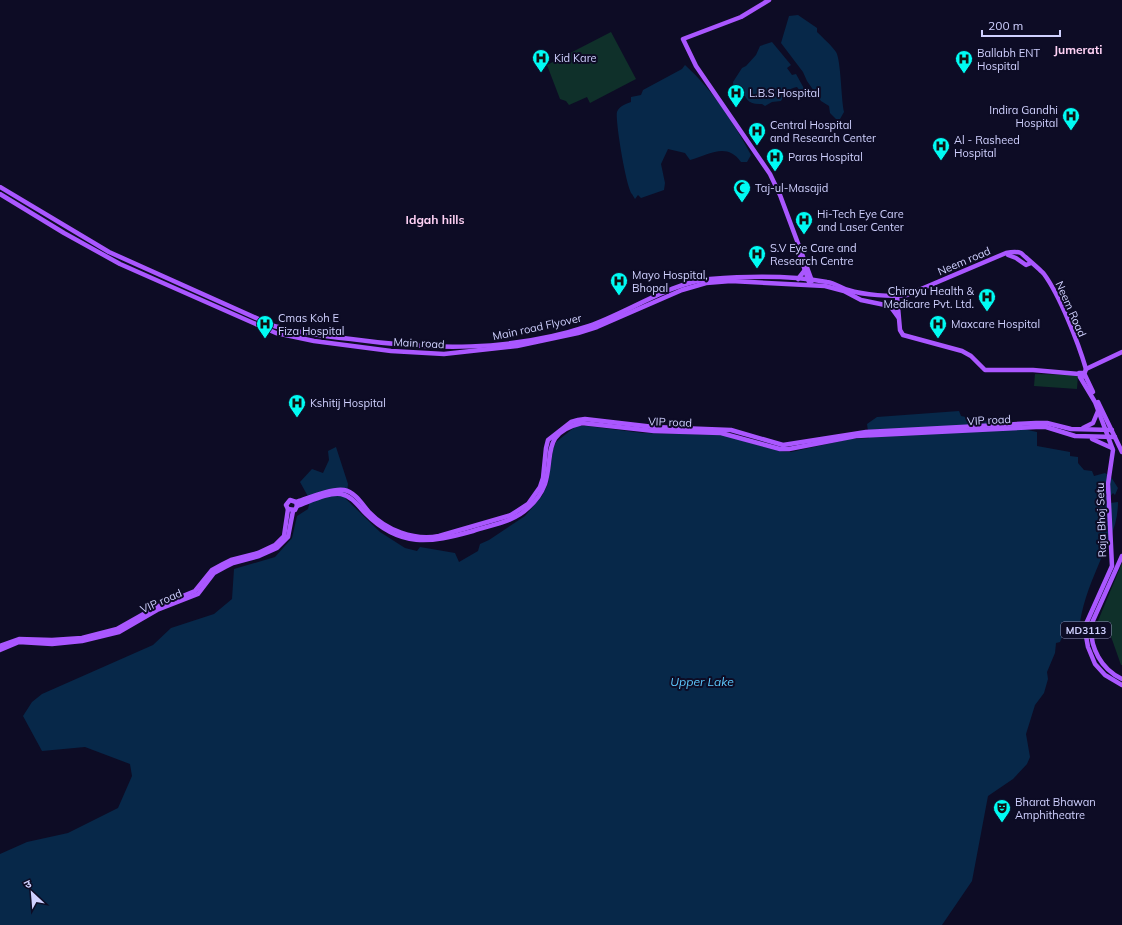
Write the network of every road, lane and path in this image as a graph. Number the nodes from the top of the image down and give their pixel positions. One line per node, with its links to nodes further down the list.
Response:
1 (769, 0): 4 (main road)
2 (0, 187): 14 (main road)
3 (0, 194): 14 (main road, Main road)
4 (795, 236): 7 (main road); 9 (main road)
5 (1008, 255): 6 (main road)
6 (1028, 264): 12 (main road, Neem road); 16 (main road, Neem Road)
7 (805, 270): 8 (main road); 9 (main road)
8 (798, 279): 9 (main road); 10 (main road)
9 (811, 283): 10 (main road); 11 (main road)
10 (683, 287): 14 (main road, Main road Flyover)
11 (852, 293): 12 (main road); 13 (main road)
12 (897, 296): 13 (main road)
13 (898, 318): 16 (main road)
14 (482, 349)
15 (1122, 352): 16 (main road)
16 (1083, 374): 17 (main road); 21 (main road)
17 (1098, 410): 19 (main road); 20 (main road)
18 (1036, 425): 19 (main road, VIP road); 22 (main road, VIP road); 24 (main road, VIP road)
19 (1082, 429): 20 (main road, VIP road)
20 (1106, 430): 21 (main road, VIP road); 25 (main road)
21 (1112, 430): 23 (main road)
22 (867, 433): 28 (main road, VIP road); 28 (main road, VIP road)
23 (1115, 437): 25 (main road, VIP road); 27 (main road)
24 (1089, 438): 25 (main road, VIP road); 26 (main road)
25 (1109, 438): 26 (main road)
26 (1113, 449): 36 (main road, Raja Bhoj Setu / MD3113)
27 (1122, 452)
28 (305, 501): 29 (main road, VIP road)
29 (297, 504): 30 (main road, VIP road); 31 (main road, VIP road)
30 (288, 509): 31 (main road); 33 (main road, VIP road)
31 (294, 511): 34 (main road, VIP road)
32 (1122, 556): 35 (main road, MD3113)
33 (0, 646)
34 (0, 650)
35 (1122, 679)
36 (1122, 685)

